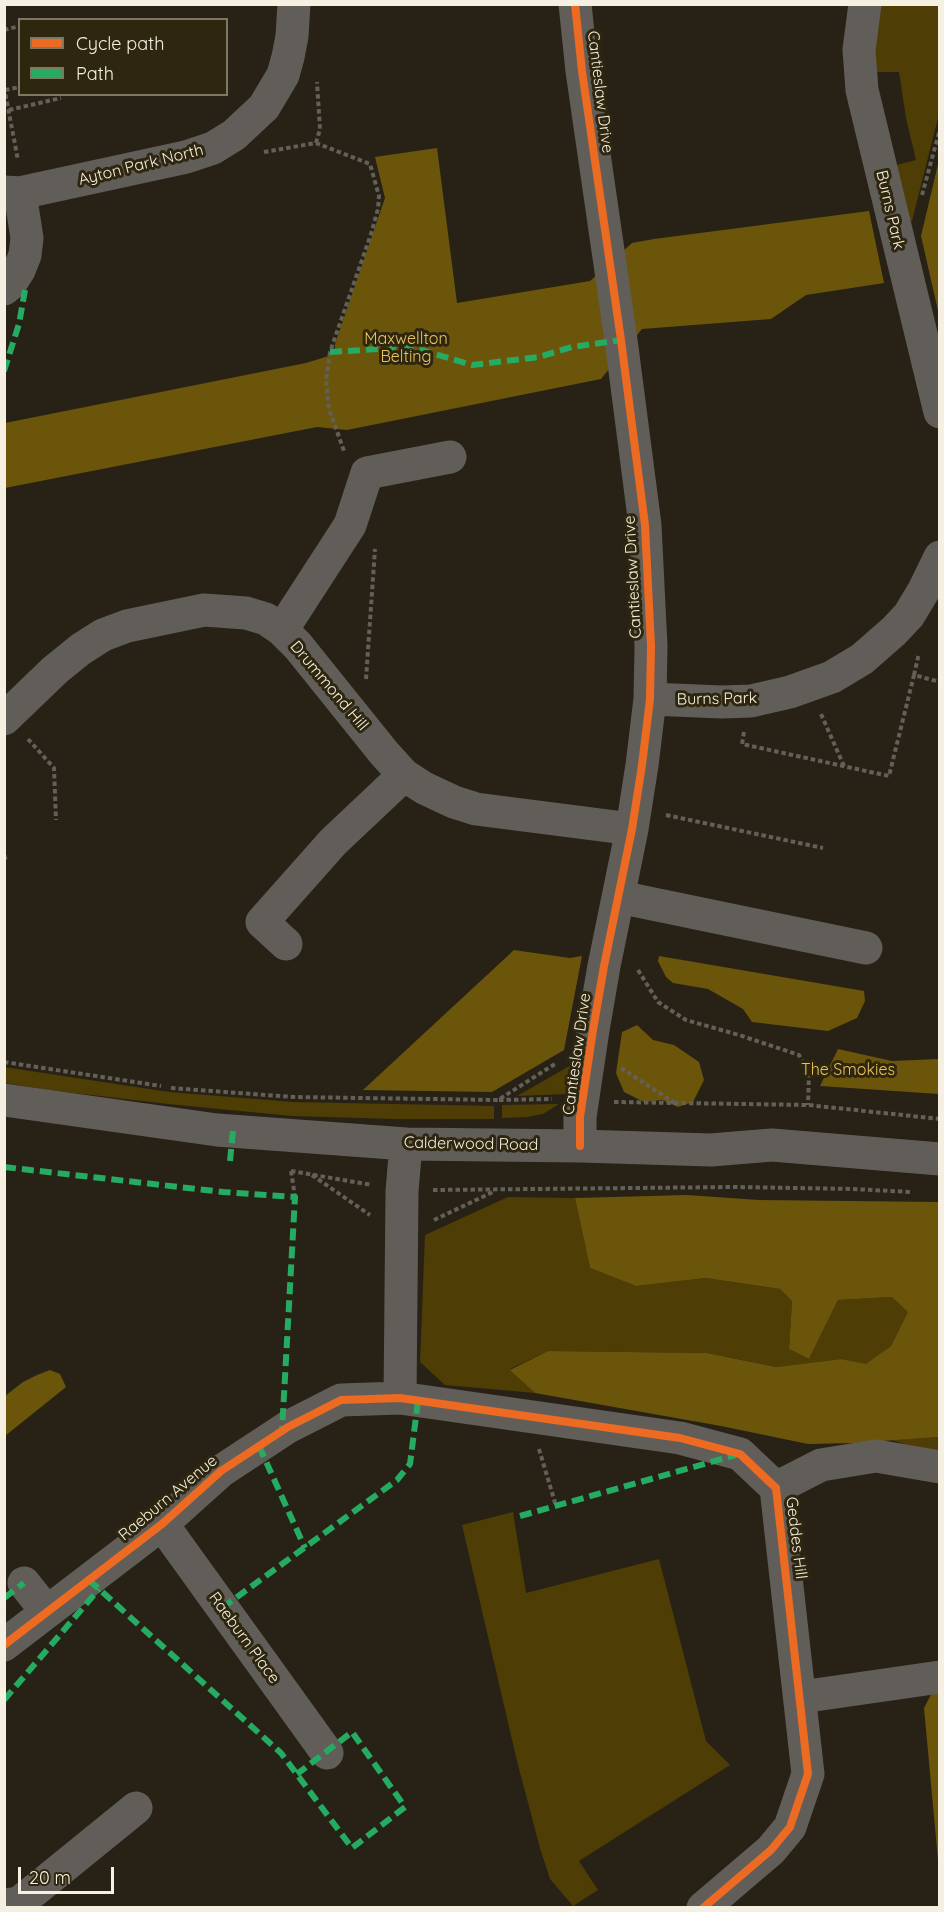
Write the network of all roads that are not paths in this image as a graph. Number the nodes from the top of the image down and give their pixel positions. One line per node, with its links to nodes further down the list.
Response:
1 (294, 4): 4 (street, Ayton Park North)
2 (575, 4): 10 (street, Cantieslaw Drive)
3 (865, 4): 6 (street, Burns Park)
4 (12, 192): 5 (street)
5 (4, 289)
6 (939, 412)
7 (450, 457): 9 (street)
8 (939, 557): 10 (street, Burns Park)
9 (282, 630): 11 (street, Drummond Hill); 12 (street, Drummond Hill)
10 (650, 699): 13 (street, Cantieslaw Drive)
11 (6, 718)
12 (404, 775): 13 (street, Drummond Hill); 15 (street)
13 (632, 829): 14 (street, Cantieslaw Drive)
14 (619, 897): 16 (street); 19 (street, Cantieslaw Drive)
15 (286, 944)
16 (866, 948)
17 (4, 1100): 18 (street, Calderwood Road)
18 (406, 1144): 19 (street, Calderwood Road); 21 (street)
19 (580, 1146): 20 (street, Calderwood Road)
20 (939, 1159)
21 (400, 1398): 23 (street, Geddes Hill); 24 (street, Raeburn Avenue)
22 (939, 1467): 23 (street)
23 (776, 1488): 29 (street, Geddes Hill)
24 (162, 1524): 26 (street, Raeburn Avenue); 30 (street, Raeburn Place)
25 (24, 1583): 26 (street)
26 (47, 1612): 27 (street, Raeburn Avenue)
27 (4, 1645)
28 (939, 1677): 29 (street)
29 (801, 1697): 33 (street, Geddes Hill)
30 (327, 1753)
31 (136, 1808): 32 (street)
32 (4, 1905)
33 (708, 1906)

